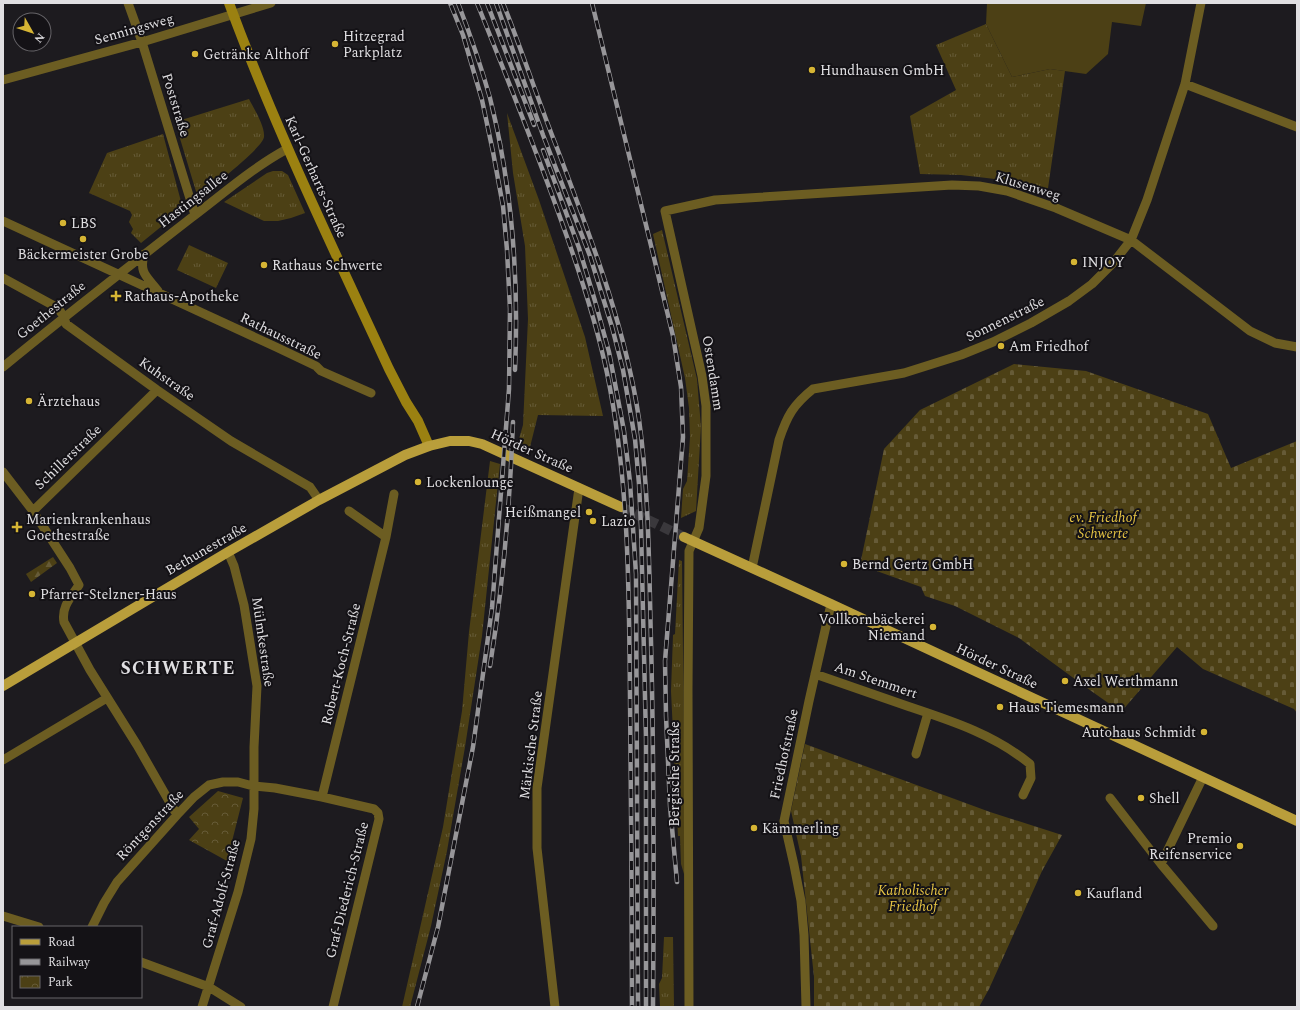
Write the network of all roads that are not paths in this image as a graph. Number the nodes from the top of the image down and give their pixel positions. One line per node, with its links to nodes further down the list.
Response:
1 (128, 3): 6 (street, Poststraße)
2 (229, 3): 5 (main road, Karl-Gerharts-Straße)
3 (271, 3): 5 (street, Senningsweg)
4 (1201, 3): 8 (street, Sonnenstraße)
5 (233, 15): 6 (street, Senningsweg); 10 (main road, Karl-Gerharts-Straße)
6 (142, 42): 7 (street, Senningsweg); 12 (street, Poststraße)
7 (3, 80)
8 (1186, 84): 9 (street); 14 (street, Sonnenstraße)
9 (1297, 128)
10 (287, 149): 12 (street, Hastingsallee); 24 (main road, Karl-Gerharts-Straße)
11 (665, 211): 14 (street, Klusenweg); 33 (street, Ostendamm)
12 (195, 215): 15 (street, Hastingsallee)
13 (3, 221): 16 (street, Rathausstraße)
14 (1131, 240): 20 (street, Klusenweg); 35 (street, Sonnenstraße)
15 (144, 254): 16 (street, Hastingsallee); 18 (street, Rathausstraße)
16 (118, 274): 18 (street, Rathausstraße); 19 (street, Goethestraße)
17 (3, 278): 19 (street, Kuhstraße)
18 (159, 292): 23 (street, Rathausstraße)
19 (64, 317): 21 (street, Goethestraße); 22 (street, Kuhstraße)
20 (1297, 347)
21 (3, 367)
22 (157, 390): 28 (street, Kuhstraße); 30 (street, Schillerstraße)
23 (371, 392)
24 (428, 446): 26 (main road, Hörder Straße); 28 (main road, Bethunestraße)
25 (3, 472): 30 (street, Schillerstraße)
26 (579, 488): 29 (main road, Hörder Straße); 61 (street, Märkische Straße)
27 (394, 494): 32 (street, Robert-Koch-Straße)
28 (320, 500): 34 (main road, Bethunestraße)
29 (620, 507)
30 (33, 511): 37 (street)
31 (349, 511): 32 (street)
32 (386, 537): 47 (street, Robert-Koch-Straße)
33 (688, 539): 35 (main road, Hörder Straße); 62 (street, Bergische Straße)
34 (228, 552): 37 (main road, Bethunestraße); 45 (street, Mülmkestraße)
35 (752, 568): 36 (main road, Hörder Straße)
36 (831, 604): 38 (street, Friedhofstraße); 44 (main road, Hörder Straße)
37 (75, 643): 39 (main road, Bethunestraße); 40 (street)
38 (815, 674): 41 (street, Am Stemmert); 63 (street, Friedhofstraße)
39 (3, 686)
40 (106, 698): 43 (street); 49 (street)
41 (928, 713): 42 (street, Am Stemmert); 46 (street, Am Stemmert)
42 (916, 754)
43 (3, 760)
44 (1203, 777): 50 (main road, Hörder Straße); 51 (street)
45 (253, 786): 47 (street, Röntgenstraße); 49 (street, Röntgenstraße); 57 (street, Graf-Adolf-Straße)
46 (1023, 795)
47 (322, 797): 60 (street, Graf-Diederich-Straße)
48 (1110, 798): 51 (street)
49 (177, 815): 54 (street, Röntgenstraße)
50 (1297, 821)
51 (1161, 864): 55 (street)
52 (3, 916): 53 (street)
53 (36, 926)
54 (92, 926)
55 (1213, 926)
56 (142, 962): 57 (street)
57 (209, 987): 58 (street, Graf-Adolf-Straße); 59 (street)
58 (202, 1007)
59 (242, 1007)
60 (333, 1007)
61 (555, 1007)
62 (689, 1007)
63 (806, 1007)

